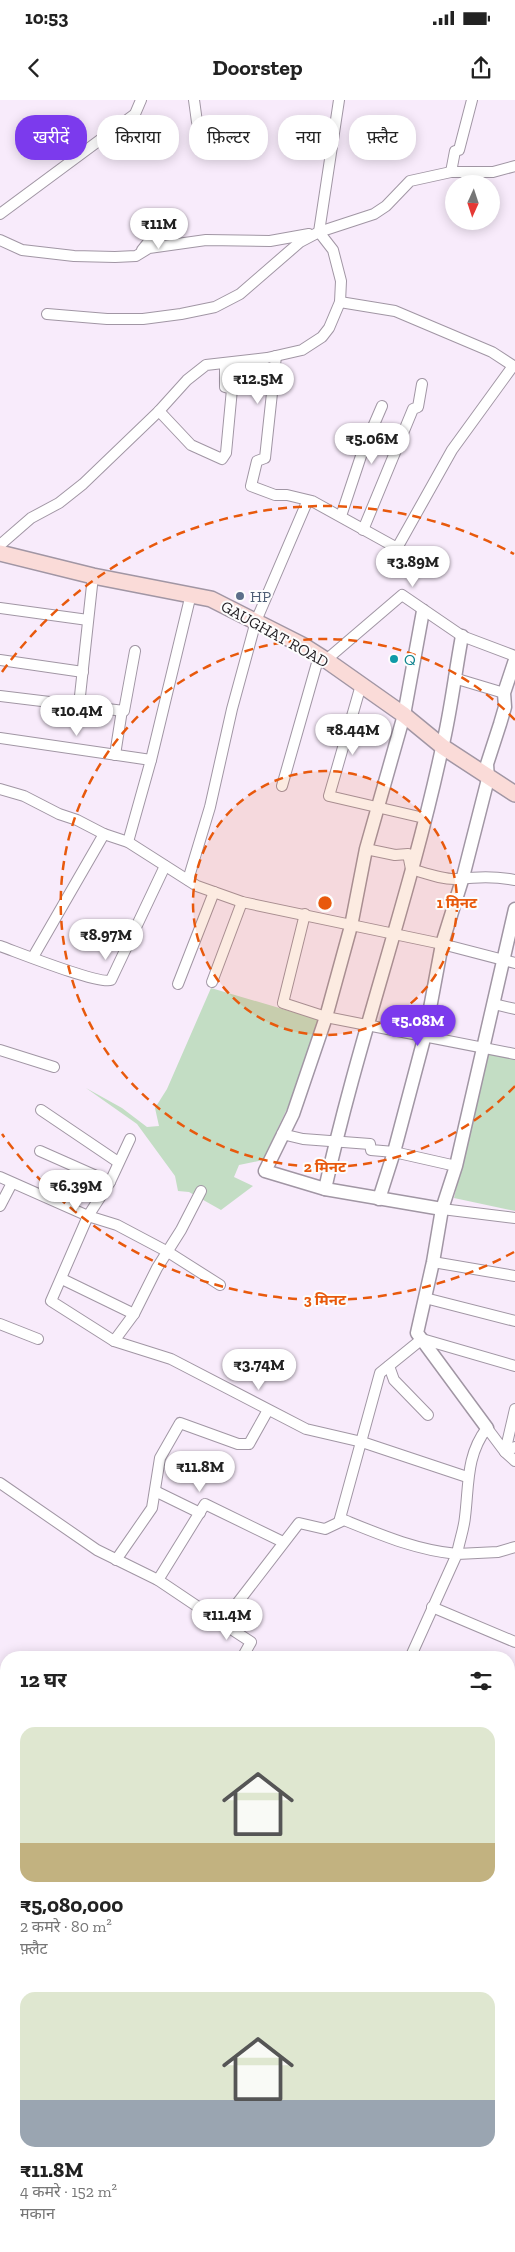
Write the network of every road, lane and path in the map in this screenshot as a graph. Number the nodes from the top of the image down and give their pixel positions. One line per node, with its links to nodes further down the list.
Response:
1 (141, 100): 8 (street)
2 (194, 100): 5 (street)
3 (339, 100): 10 (street)
4 (472, 100): 7 (street)
5 (196, 115)
6 (515, 166): 7 (street)
7 (451, 172): 10 (street)
8 (0, 214)
9 (162, 225): 12 (street)
10 (320, 232): 12 (street); 13 (street); 14 (street)
11 (0, 240): 12 (street)
12 (136, 256)
13 (340, 302): 15 (street); 17 (street)
14 (47, 314)
15 (276, 356): 16 (street); 21 (street)
16 (240, 362): 20 (street); 20 (street)
17 (514, 366): 23 (street)
18 (422, 384): 23 (street)
19 (382, 406): 22 (street)
20 (159, 411): 24 (street)
21 (307, 502): 22 (street); 31 (street)
22 (341, 516): 23 (street)
23 (363, 530)
24 (0, 545)
25 (0, 553): 26 (main road, GAUGHAT ROAD)
26 (93, 576): 27 (main road, GAUGHAT ROAD); 30 (street)
27 (191, 594): 31 (main road, GAUGHAT ROAD); 48 (street)
28 (0, 608): 30 (street)
29 (423, 611): 32 (street); 34 (street); 44 (street)
30 (88, 620): 37 (street)
31 (256, 621): 34 (main road, GAUGHAT ROAD); 61 (street)
32 (462, 636): 35 (street); 38 (street)
33 (135, 651): 43 (street)
34 (322, 658): 39 (main road, GAUGHAT ROAD); 50 (street)
35 (515, 658): 40 (street)
36 (0, 660): 37 (street)
37 (83, 672): 42 (street)
38 (454, 678): 40 (street); 46 (street)
39 (361, 685): 44 (main road, GAUGHAT ROAD); 53 (street)
40 (504, 693): 49 (street)
41 (0, 696): 42 (street)
42 (79, 705): 43 (street)
43 (122, 710): 47 (street)
44 (404, 716): 46 (main road, GAUGHAT ROAD); 53 (street)
45 (0, 738): 47 (street)
46 (443, 747): 49 (main road, GAUGHAT ROAD); 54 (street)
47 (115, 755): 48 (street)
48 (152, 760): 56 (street)
49 (488, 778): 52 (main road, GAUGHAT ROAD); 60 (street)
50 (282, 786)
51 (0, 789): 55 (street)
52 (515, 794)
53 (379, 807): 54 (street); 57 (street)
54 (424, 818): 59 (street)
55 (104, 834): 56 (street); 71 (street)
56 (128, 842): 58 (street)
57 (366, 849): 59 (street); 67 (street)
58 (165, 866): 61 (street); 71 (street)
59 (411, 869): 60 (street); 68 (street)
60 (463, 877): 62 (street); 69 (street)
61 (188, 880): 63 (street)
62 (515, 880)
63 (214, 892): 64 (street); 74 (street)
64 (242, 902): 66 (street); 73 (street)
65 (515, 910): 72 (street)
66 (305, 914): 67 (street); 77 (street)
67 (351, 926): 68 (street); 77 (street)
68 (392, 934): 69 (street); 78 (street)
69 (442, 944): 72 (street); 79 (street)
70 (0, 946): 71 (street)
71 (33, 957)
72 (509, 961): 75 (street)
73 (212, 982)
74 (178, 984)
75 (494, 1004): 76 (street); 80 (street)
76 (515, 1009)
77 (326, 1017): 78 (street); 85 (street)
78 (370, 1024): 79 (street); 87 (street)
79 (425, 1035): 80 (street); 89 (street)
80 (484, 1048): 82 (street); 91 (street)
81 (0, 1050): 83 (street)
82 (515, 1054)
83 (54, 1067)
84 (40, 1110): 90 (street)
85 (282, 1134): 87 (street); 95 (street)
86 (130, 1139): 90 (street)
87 (336, 1141): 89 (street); 95 (street)
88 (40, 1151): 93 (street)
89 (394, 1152): 91 (street); 97 (street)
90 (118, 1162): 93 (street)
91 (456, 1166): 99 (street)
92 (0, 1177): 94 (street)
93 (110, 1182): 100 (street)
94 (12, 1183): 98 (street); 100 (street)
95 (325, 1189): 97 (street)
96 (201, 1192): 102 (street)
97 (379, 1198): 99 (street)
98 (0, 1206)
99 (442, 1209): 101 (street); 103 (street)
100 (88, 1216): 102 (street); 105 (street)
101 (515, 1218)
102 (168, 1252): 106 (street); 108 (street)
103 (433, 1262): 104 (street); 107 (street)
104 (515, 1276)
105 (62, 1280): 108 (street); 113 (street)
106 (220, 1285)
107 (425, 1298): 109 (street); 112 (street)
108 (134, 1314): 113 (street)
109 (515, 1321)
110 (0, 1324): 111 (street)
111 (38, 1339)
112 (422, 1339): 114 (street); 115 (street); 119 (street)
113 (114, 1341): 117 (street)
114 (389, 1366): 118 (street); 120 (street)
115 (515, 1366)
116 (515, 1409): 121 (street)
117 (268, 1410): 120 (street); 125 (street)
118 (428, 1416)
119 (487, 1428): 121 (street); 123 (street)
120 (362, 1442): 123 (street); 127 (street)
121 (510, 1449): 122 (street)
122 (515, 1461)
123 (467, 1477): 130 (street)
124 (0, 1483): 131 (street)
125 (155, 1491): 126 (street); 131 (street)
126 (200, 1513): 128 (street); 132 (street)
127 (339, 1522): 128 (street); 130 (street)
128 (283, 1542): 134 (street)
129 (515, 1547): 130 (street)
130 (457, 1554): 133 (street)
131 (116, 1560): 132 (street)
132 (158, 1580): 134 (street)
133 (432, 1607): 135 (street); 137 (street)
134 (222, 1623): 136 (street)
135 (515, 1642)
136 (246, 1651)
137 (413, 1651)

